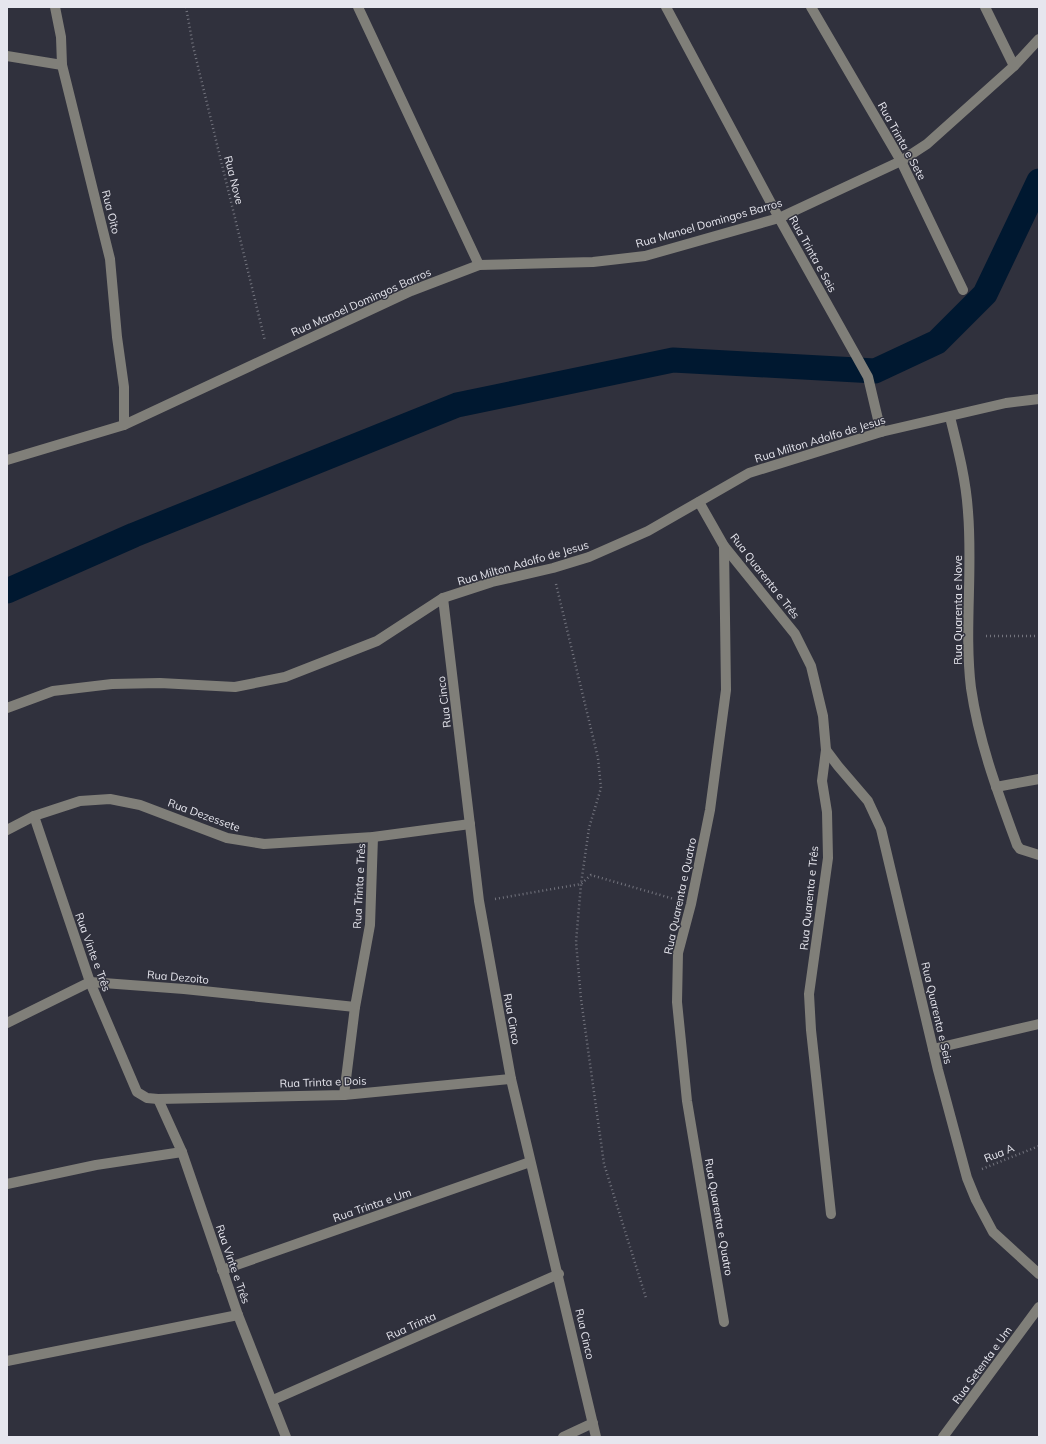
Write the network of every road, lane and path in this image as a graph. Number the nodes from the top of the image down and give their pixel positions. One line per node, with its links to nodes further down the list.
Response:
1 (56, 7): 9 (street, Rua Oito)
2 (186, 7): 15 (path, Rua Nove)
3 (358, 7): 13 (street)
4 (666, 7): 12 (street, Rua Trinta e Seis)
5 (811, 7): 11 (street, Rua Trinta e Sete)
6 (985, 7): 10 (street)
7 (1039, 39): 10 (street, Rua Manoel Domingos Barros)
8 (7, 56): 9 (street)
9 (62, 65): 18 (street, Rua Oito)
10 (1014, 66): 11 (street, Rua Manoel Domingos Barros)
11 (901, 161): 12 (street, Rua Manoel Domingos Barros); 14 (street, Rua Trinta e Sete)
12 (779, 218): 13 (street, Rua Manoel Domingos Barros); 19 (street, Rua Trinta e Seis)
13 (479, 265): 15 (street, Rua Manoel Domingos Barros)
14 (963, 290)
15 (269, 357): 18 (street, Rua Manoel Domingos Barros)
16 (1039, 399): 17 (street, Rua Milton Adolfo de Jesus)
17 (950, 417): 19 (street, Rua Milton Adolfo de Jesus); 25 (street, Rua Quarenta e Nove)
18 (124, 425): 20 (street, Rua Manoel Domingos Barros)
19 (881, 432): 21 (street, Rua Milton Adolfo de Jesus)
20 (7, 460)
21 (699, 502): 22 (street, Rua Quarenta e Três); 23 (street, Rua Milton Adolfo de Jesus)
22 (724, 546): 28 (street, Rua Quarenta e Três); 38 (street, Rua Quarenta e Quatro)
23 (552, 568): 24 (street, Rua Milton Adolfo de Jesus); 36 (path)
24 (443, 598): 27 (street, Rua Milton Adolfo de Jesus); 32 (street, Rua Cinco)
25 (968, 636): 26 (path); 30 (street, Rua Quarenta e Nove)
26 (1039, 636)
27 (7, 708)
28 (826, 750): 43 (street, Rua Quarenta e Seis); 53 (street, Rua Quarenta e Três)
29 (1039, 779): 30 (street)
30 (996, 787): 35 (street, Rua Quarenta e Nove)
31 (34, 816): 33 (street, Rua Dezessete); 34 (street, Rua Dezessete); 39 (street, Rua Vinte e Três)
32 (470, 824): 34 (street, Rua Dezessete); 37 (street, Rua Cinco)
33 (7, 830)
34 (373, 837): 40 (street, Rua Trinta e Três)
35 (1039, 855)
36 (581, 884): 37 (path); 38 (path); 57 (path)
37 (479, 901): 44 (street, Rua Cinco)
38 (691, 904): 60 (street, Rua Quarenta e Quatro)
39 (90, 982): 40 (street, Rua Dezoito); 41 (street); 45 (street, Rua Vinte e Três)
40 (355, 1007): 46 (street, Rua Trinta e Três)
41 (7, 1023)
42 (1039, 1024): 43 (street)
43 (933, 1049): 51 (street, Rua Quarenta e Seis)
44 (511, 1079): 46 (street, Rua Trinta e Dois); 50 (street, Rua Cinco)
45 (137, 1092): 47 (street, Rua Trinta e Dois)
46 (344, 1095): 47 (street, Rua Trinta e Dois)
47 (158, 1099): 49 (street, Rua Vinte e Três)
48 (1039, 1146): 51 (path, Rua A)
49 (182, 1152): 52 (street); 54 (street, Rua Vinte e Três)
50 (530, 1162): 54 (street, Rua Trinta e Um); 55 (street, Rua Cinco)
51 (967, 1178): 56 (street, Rua Quarenta e Seis)
52 (7, 1184)
53 (831, 1214)
54 (222, 1270): 59 (street, Rua Vinte e Três)
55 (558, 1274): 62 (street, Rua Trinta); 63 (street, Rua Cinco)
56 (1039, 1274)
57 (646, 1298)
58 (1039, 1307): 67 (street, Rua Setenta e Um)
59 (238, 1315): 61 (street); 62 (street, Rua Vinte e Três)
60 (724, 1322)
61 (7, 1361)
62 (273, 1400): 64 (street, Rua Vinte e Três)
63 (593, 1423): 65 (street); 66 (street, Rua Cinco)
64 (286, 1437)
65 (563, 1437)
66 (596, 1437)
67 (944, 1437)

